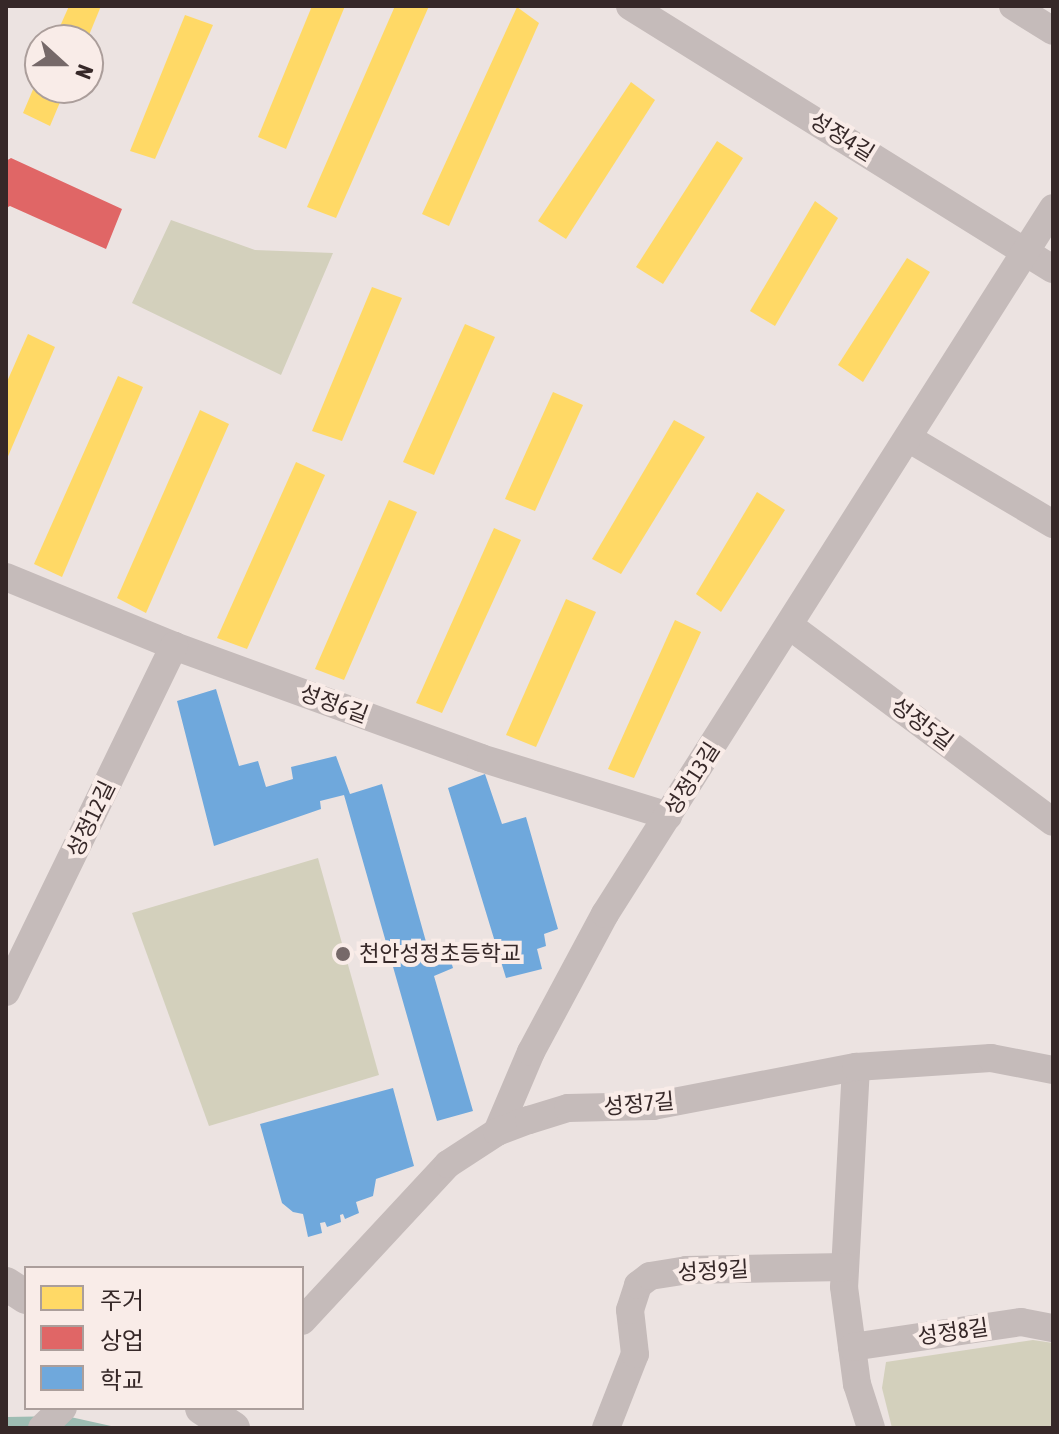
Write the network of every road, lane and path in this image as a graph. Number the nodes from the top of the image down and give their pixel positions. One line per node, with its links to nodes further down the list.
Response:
1 (630, 6): 5 (street, 성정4길)
2 (1013, 6): 3 (street)
3 (1053, 31)
4 (1053, 208): 5 (street, 성정13길)
5 (1026, 252): 6 (street, 성정4길); 7 (street, 성정13길)
6 (1053, 269)
7 (908, 438): 8 (street); 10 (street, 성정13길)
8 (1053, 524)
9 (6, 577): 11 (street, 성정6길)
10 (790, 626): 12 (street, 성정13길); 13 (street, 성정5길)
11 (174, 646): 12 (street, 성정6길); 14 (street, 성정12길)
12 (668, 816): 17 (street, 성정13길)
13 (1053, 822)
14 (6, 992)
15 (1049, 1060): 16 (street, 성정7길)
16 (856, 1067): 17 (street, 성정7길); 18 (street)
17 (497, 1132): 21 (street, 성정7길)
18 (845, 1267): 23 (street); 26 (street, 성정9길)
19 (6, 1284): 20 (street)
20 (24, 1296)
21 (304, 1319)
22 (1053, 1328): 23 (street, 성정8길)
23 (852, 1347): 27 (street)
24 (61, 1410): 25 (street)
25 (42, 1428)
26 (606, 1428)
27 (871, 1428)

